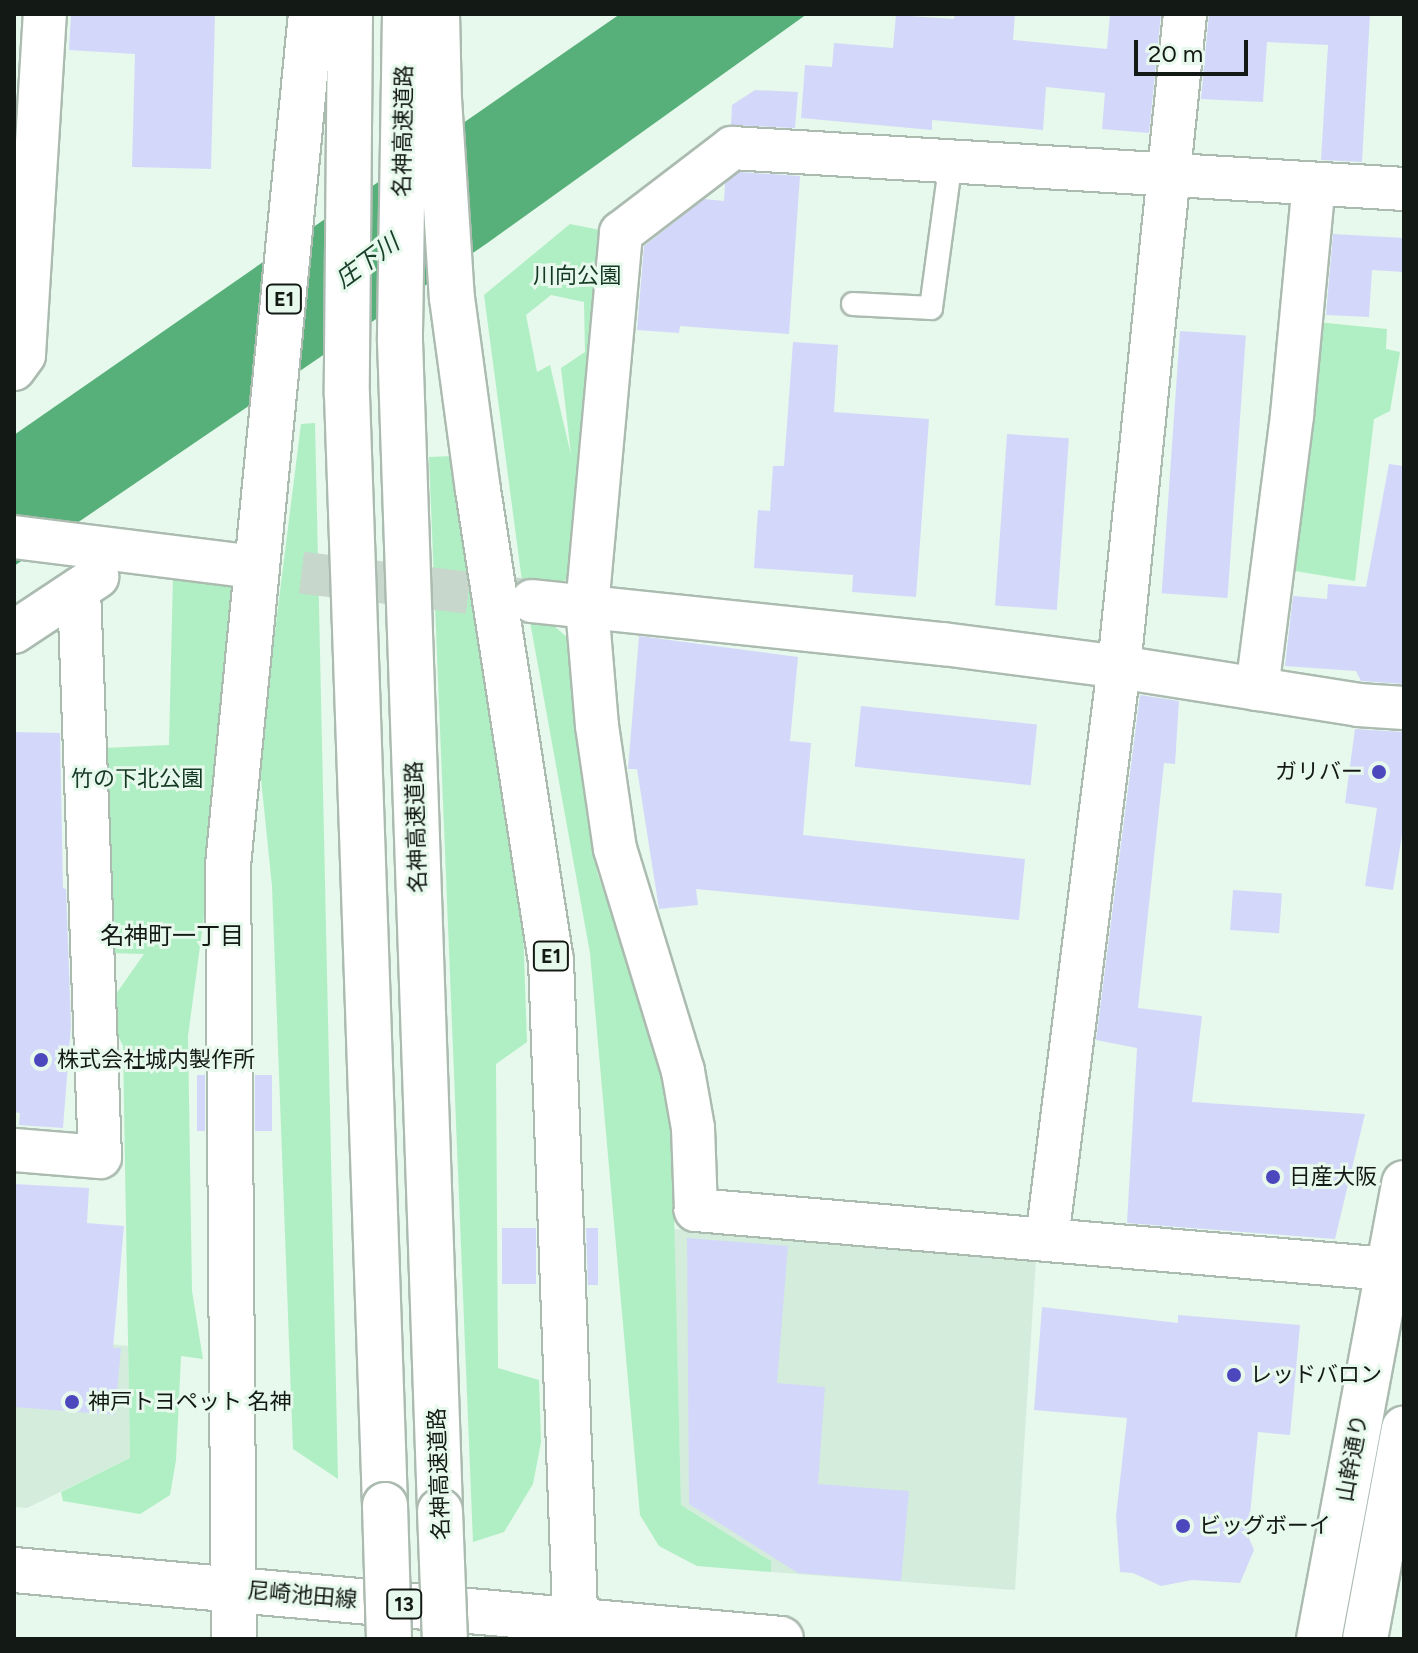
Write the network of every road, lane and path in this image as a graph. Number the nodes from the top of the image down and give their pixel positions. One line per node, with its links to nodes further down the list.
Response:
1 (45, 14): 12 (street)
2 (311, 14): 29 (main road, E1)
3 (350, 14): 32 (main road, bridge)
4 (405, 14): 33 (main road, 名神高速道路, bridge)
5 (437, 14): 30 (main road, E1)
6 (1185, 14): 8 (street)
7 (951, 161): 8 (street); 11 (lane); 18 (street)
8 (1168, 174): 9 (street); 20 (street)
9 (1314, 184): 10 (street); 21 (street)
10 (1404, 189)
11 (853, 304)
12 (14, 369)
13 (14, 537): 14 (street)
14 (135, 552): 15 (street); 16 (street)
15 (239, 565)
16 (79, 589): 19 (street); 23 (street)
17 (532, 601): 18 (street)
18 (587, 607): 20 (street); 25 (street)
19 (14, 632)
20 (1119, 667): 21 (street); 25 (street)
21 (1257, 689): 22 (street)
22 (1404, 708)
23 (14, 1150)
24 (1404, 1183): 26 (main road, 山幹通り)
25 (1047, 1239): 26 (street)
26 (1387, 1269): 35 (main road, 山幹通り)
27 (1404, 1429): 36 (main road, 山幹通り)
28 (14, 1570): 29 (main road, 尼崎池田線 / 13)
29 (232, 1589): 30 (main road, 尼崎池田線 / 13); 31 (main road, E1)
30 (575, 1630): 34 (main road, 尼崎池田線 / 13)
31 (234, 1639)
32 (389, 1639)
33 (445, 1639)
34 (781, 1639)
35 (1319, 1639)
36 (1365, 1639)

